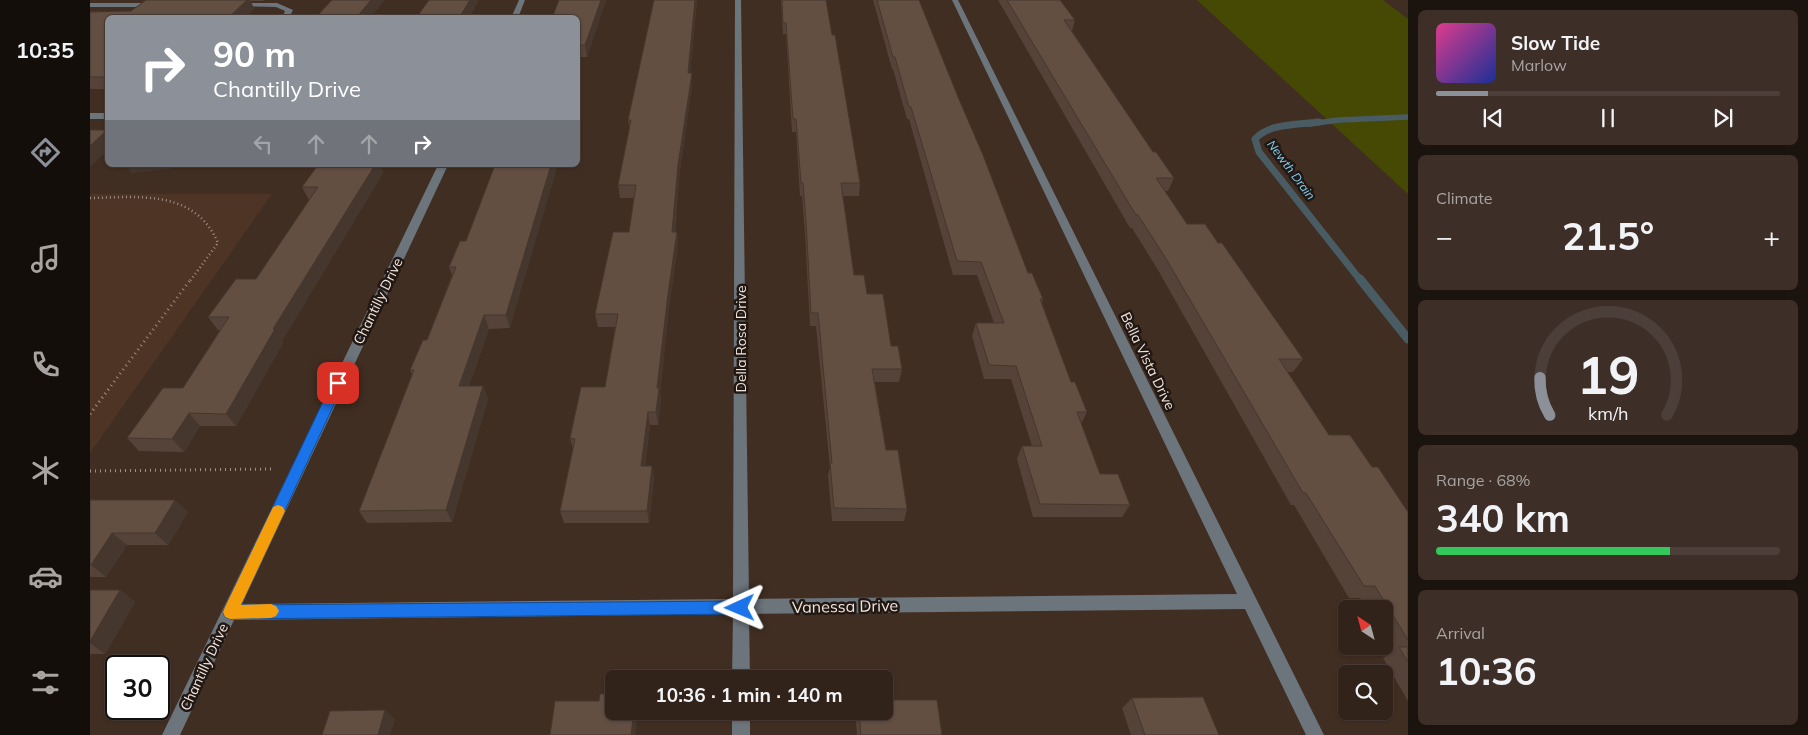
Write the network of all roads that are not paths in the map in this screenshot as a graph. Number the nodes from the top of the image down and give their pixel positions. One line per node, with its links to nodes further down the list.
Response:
1 (105, 0): 7 (street)
2 (522, 0): 11 (street)
3 (738, 0): 16 (street, Della Rosa Drive)
4 (955, 0): 15 (street, Bella Vista Drive)
5 (126, 2): 7 (street); 8 (street)
6 (90, 5): 7 (street)
7 (98, 5)
8 (169, 5)
9 (229, 5): 10 (street)
10 (286, 15)
11 (515, 15)
12 (90, 116): 13 (street)
13 (105, 116)
14 (442, 167): 17 (street, Chantilly Drive)
15 (1250, 601): 16 (street, Vanessa Drive); 22 (street, Bella Vista Drive)
16 (740, 608): 17 (street, Vanessa Drive); 18 (street, Della Rosa Drive)
17 (230, 612): 20 (street, Chantilly Drive)
18 (741, 670)
19 (741, 720): 21 (street)
20 (172, 735)
21 (741, 735)
22 (1316, 735)

